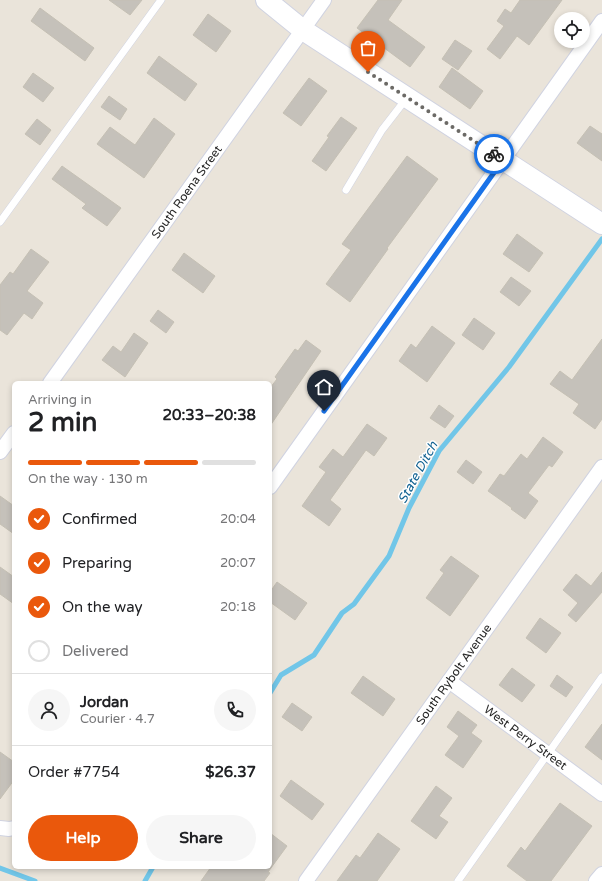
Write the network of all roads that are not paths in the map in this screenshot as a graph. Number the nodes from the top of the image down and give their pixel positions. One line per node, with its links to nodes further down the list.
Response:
1 (161, 0): 9 (lane)
2 (266, 0): 5 (street)
3 (324, 0): 5 (street, South Roena Street)
4 (602, 21): 7 (street)
5 (303, 30): 6 (street); 11 (street, South Roena Street)
6 (407, 97): 7 (street); 8 (lane)
7 (503, 160): 10 (street); 15 (street)
8 (346, 190)
9 (0, 222)
10 (602, 224)
11 (51, 381)
12 (12, 436): 13 (street)
13 (0, 452)
14 (602, 467): 17 (street, South Rybolt Avenue)
15 (272, 484)
16 (602, 677): 18 (lane)
17 (449, 681): 18 (street, West Perry Street); 21 (street, South Rybolt Avenue)
18 (548, 754): 19 (street, West Perry Street); 22 (lane)
19 (602, 794)
20 (602, 874): 23 (street)
21 (306, 881)
22 (458, 881)
23 (596, 881)

